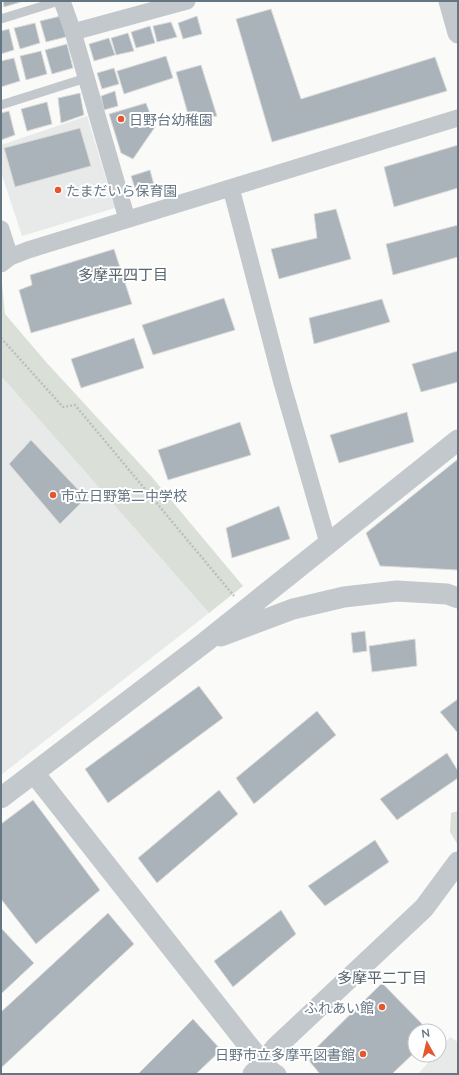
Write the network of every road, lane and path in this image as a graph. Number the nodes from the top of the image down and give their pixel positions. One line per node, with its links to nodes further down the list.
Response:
1 (60, 1): 4 (lane); 5 (street)
2 (187, 1): 5 (street)
3 (448, 1): 6 (street)
4 (1, 19)
5 (73, 32): 7 (street)
6 (458, 33)
7 (86, 78): 8 (lane); 11 (street)
8 (1, 105)
9 (458, 118): 10 (street)
10 (230, 188): 11 (street); 16 (street)
11 (127, 219): 13 (street)
12 (1, 229): 13 (street)
13 (5, 261)
14 (1, 338): 19 (path)
15 (458, 440): 16 (street)
16 (328, 543): 17 (street)
17 (281, 581): 19 (street); 20 (street)
18 (458, 598): 20 (street)
19 (245, 610): 21 (street)
20 (293, 610): 21 (street)
21 (204, 643): 22 (street)
22 (34, 772): 23 (street); 25 (street)
23 (1, 798)
24 (458, 862): 25 (street)
25 (265, 1071)

